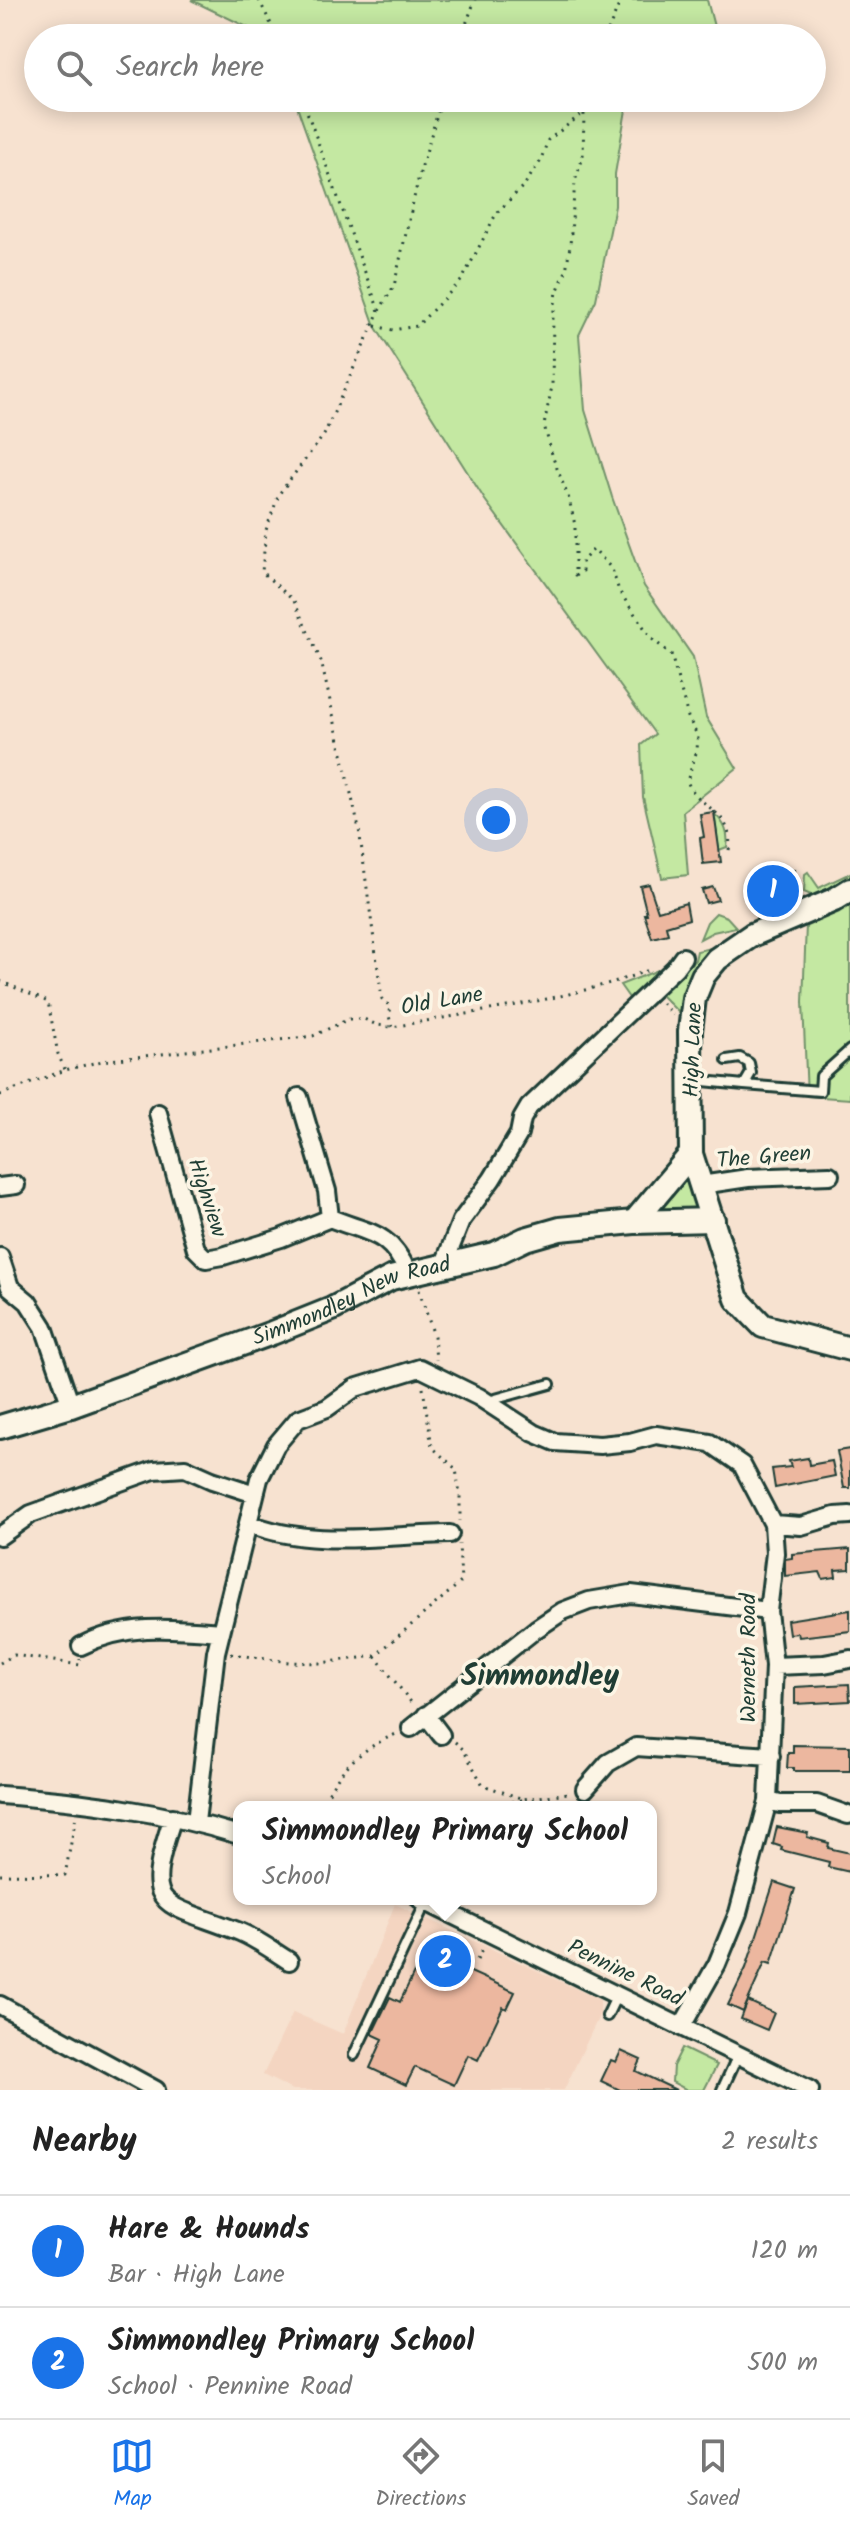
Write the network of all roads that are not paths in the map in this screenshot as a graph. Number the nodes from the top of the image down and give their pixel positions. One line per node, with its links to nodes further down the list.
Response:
1 (850, 890): 5 (street, High Lane)
2 (683, 957): 16 (street)
3 (850, 1050): 6 (lane)
4 (727, 1060): 6 (lane)
5 (692, 1080): 6 (lane); 9 (street, High Lane)
6 (744, 1085)
7 (299, 1097): 12 (street)
8 (158, 1113): 12 (street, Highview)
9 (691, 1154): 11 (street, High Lane); 14 (street)
10 (830, 1175): 11 (street, The Green)
11 (701, 1185): 13 (street, High Lane)
12 (330, 1218): 17 (street)
13 (713, 1220): 14 (street, Simmondley New Road); 18 (street, High Lane)
14 (634, 1222): 16 (street, Simmondley New Road)
15 (0, 1257): 21 (street)
16 (444, 1264): 17 (street, Simmondley New Road)
17 (412, 1272): 21 (street, Simmondley New Road)
18 (850, 1349)
19 (550, 1384): 20 (lane)
20 (487, 1402): 23 (street, Werneth Road); 26 (street, Werneth Road)
21 (71, 1406): 22 (street, Simmondley New Road)
22 (0, 1427)
23 (255, 1494): 25 (street); 28 (street)
24 (850, 1515): 26 (street)
25 (248, 1523): 27 (street); 30 (street)
26 (773, 1524): 29 (street, Werneth Road)
27 (456, 1534)
28 (0, 1536)
29 (768, 1611): 33 (street, Werneth Road); 34 (street)
30 (221, 1632): 31 (street); 41 (street)
31 (81, 1646)
32 (850, 1659): 33 (street)
33 (774, 1666): 35 (street, Werneth Road)
34 (441, 1735)
35 (771, 1756): 36 (street); 38 (street, Werneth Road)
36 (585, 1789)
37 (0, 1795): 40 (street)
38 (768, 1801): 39 (street); 49 (street, Werneth Road)
39 (848, 1815)
40 (173, 1817): 41 (street); 45 (street)
41 (196, 1822): 42 (street)
42 (233, 1833)
43 (421, 1905): 51 (lane)
44 (431, 1905): 46 (street, Pennine Road)
45 (289, 1961)
46 (617, 1994): 48 (lane); 49 (street, Pennine Road)
47 (0, 2005): 52 (street)
48 (607, 2016)
49 (682, 2026): 50 (street, Pennine Road)
50 (738, 2054): 53 (lane); 54 (street, Pennine Road)
51 (354, 2055)
52 (156, 2090)
53 (722, 2090)
54 (810, 2090)

